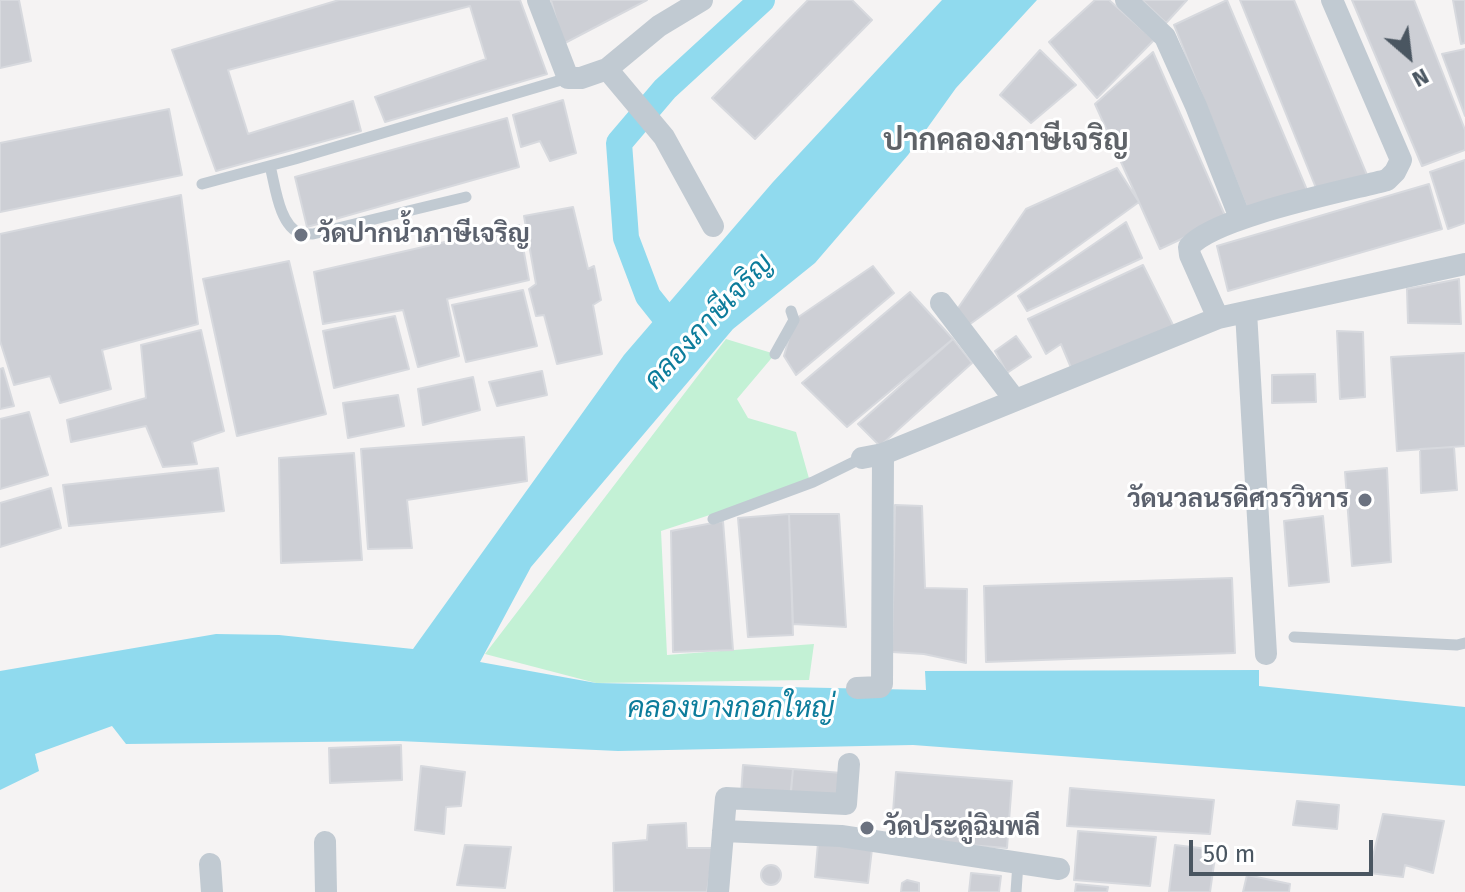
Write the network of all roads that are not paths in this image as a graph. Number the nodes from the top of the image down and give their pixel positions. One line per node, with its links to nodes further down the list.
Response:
1 (538, 0): 6 (street)
2 (702, 0): 5 (street)
3 (1126, 0): 10 (street)
4 (1332, 0): 10 (street)
5 (607, 69): 6 (street); 11 (street)
6 (568, 78): 7 (lane)
7 (270, 166): 8 (lane); 9 (lane)
8 (202, 184)
9 (466, 197)
10 (1240, 218): 16 (street)
11 (713, 226)
12 (1465, 264): 15 (street)
13 (941, 303): 18 (street)
14 (791, 311): 17 (lane)
15 (1246, 312): 16 (street); 23 (street)
16 (1218, 318): 18 (street)
17 (775, 354)
18 (1015, 400): 19 (street)
19 (873, 456): 20 (lane); 24 (street)
20 (713, 519)
21 (1294, 637): 22 (lane)
22 (1465, 643)
23 (1266, 654)
24 (857, 688)
25 (849, 764): 26 (street)
26 (846, 804): 27 (street); 28 (street)
27 (723, 831): 28 (street); 35 (street)
28 (841, 836): 30 (street)
29 (325, 842): 34 (street)
30 (1018, 863): 32 (street); 36 (lane)
31 (210, 864): 33 (street)
32 (1059, 869)
33 (212, 892)
34 (326, 892)
35 (718, 892)
36 (1016, 892)

